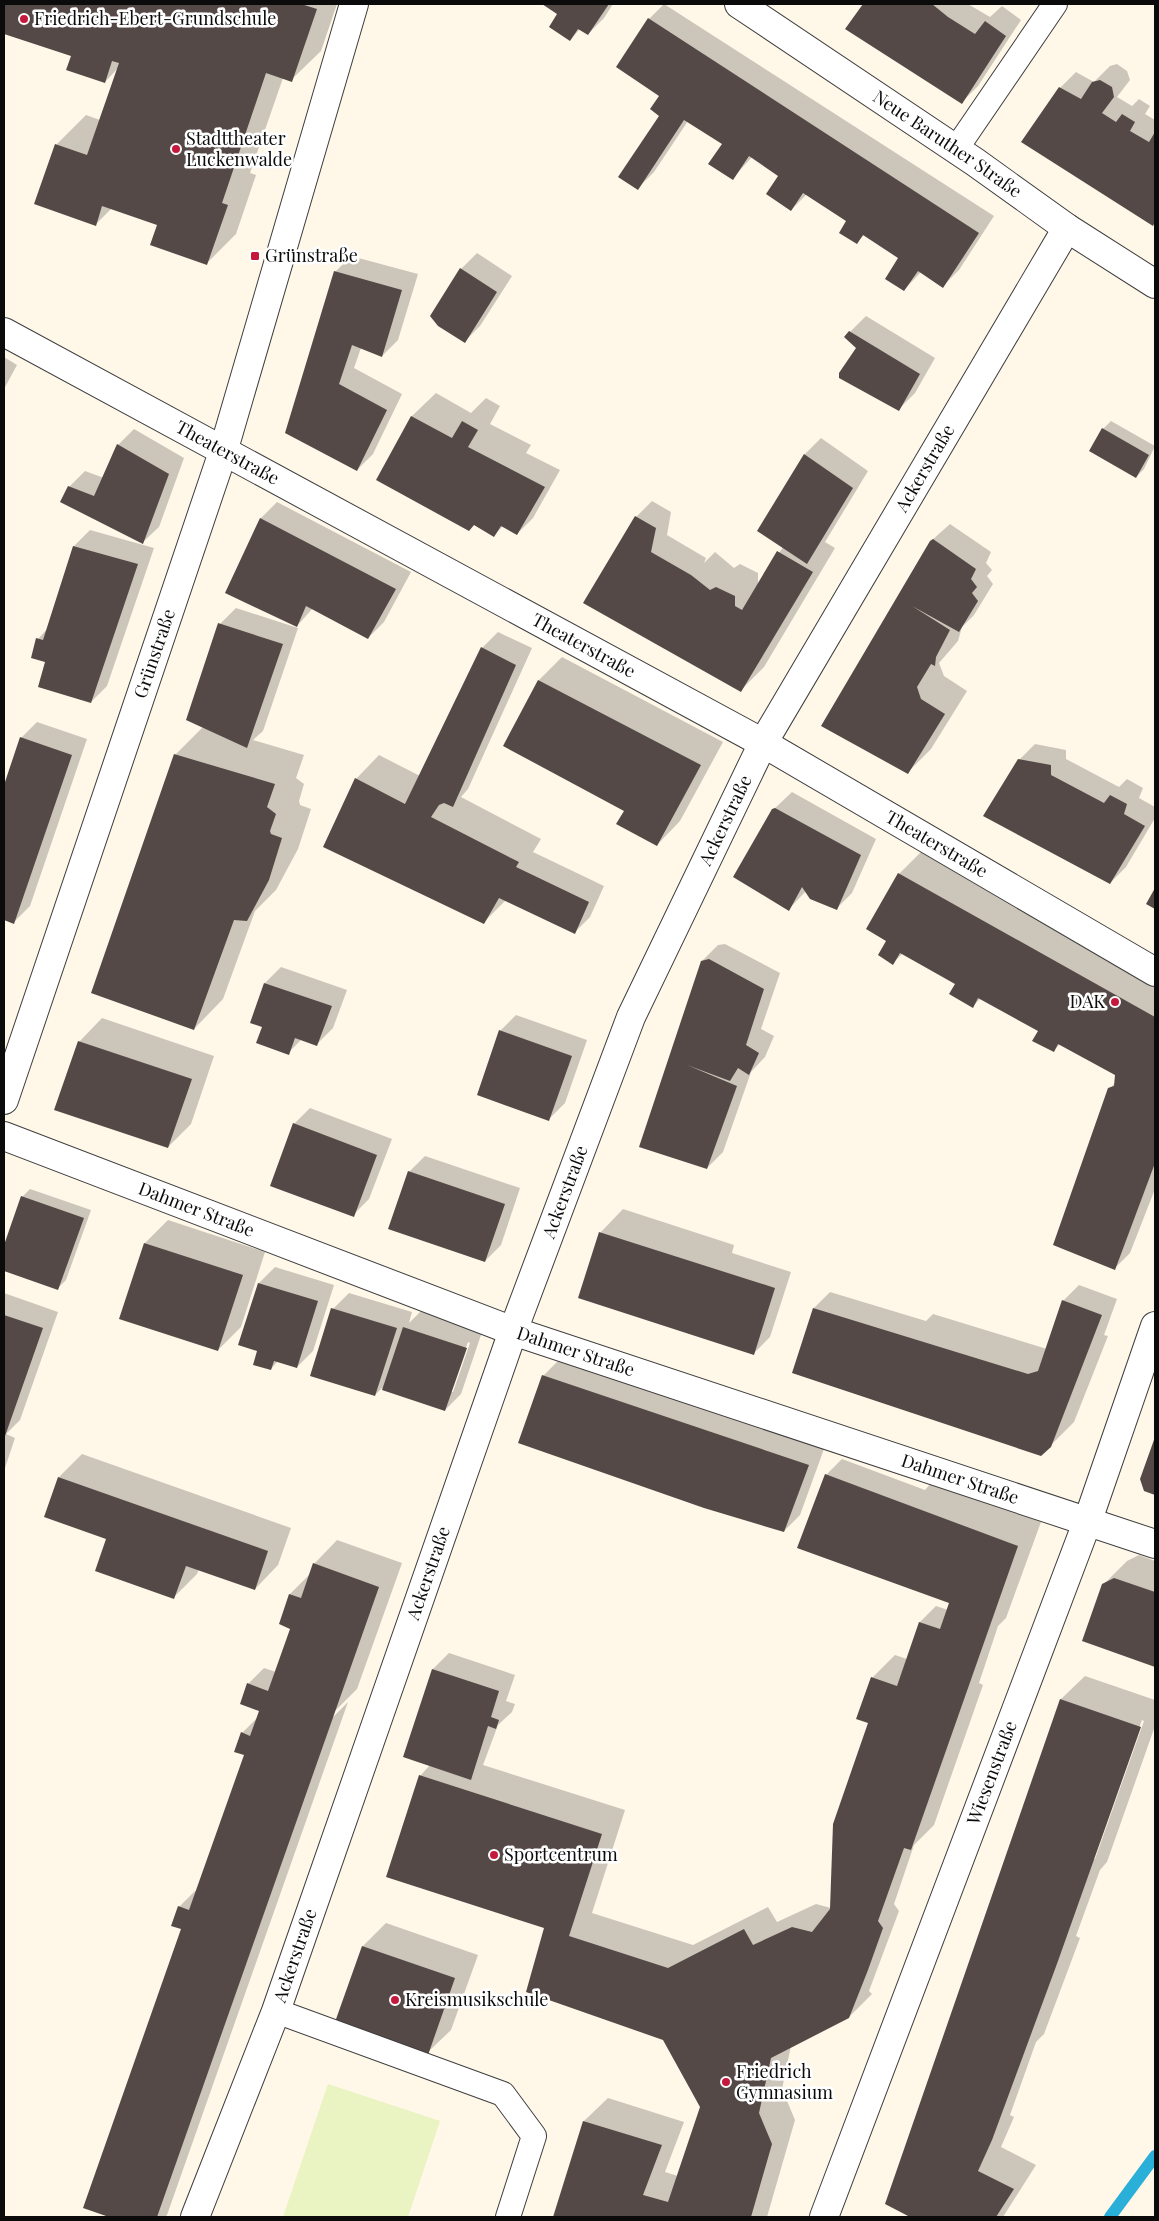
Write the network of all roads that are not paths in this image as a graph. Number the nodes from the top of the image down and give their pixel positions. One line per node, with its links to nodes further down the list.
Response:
1 (354, 4): 8 (street, Grünstraße)
2 (739, 4): 4 (street, Neue Baruther Straße)
3 (1055, 4): 4 (lane)
4 (956, 149): 5 (street, Neue Baruther Straße)
5 (1067, 228): 6 (street, Neue Baruther Straße); 9 (street, Ackerstraße)
6 (1155, 284)
7 (4, 332): 8 (street, Theaterstraße)
8 (223, 452): 9 (street, Theaterstraße); 11 (street, Grünstraße)
9 (763, 743): 10 (street, Theaterstraße); 14 (street, Ackerstraße)
10 (1155, 972)
11 (4, 1100)
12 (4, 1136): 14 (street, Dahmer Straße)
13 (1155, 1326): 15 (street, Wiesenstraße)
14 (514, 1331): 15 (street, Dahmer Straße); 17 (street, Ackerstraße)
15 (1088, 1520): 16 (street, Dahmer Straße); 20 (street, Wiesenstraße)
16 (1155, 1544)
17 (276, 2011): 18 (street, Ackerstraße); 19 (lane)
18 (195, 2217)
19 (508, 2217)
20 (824, 2217)

